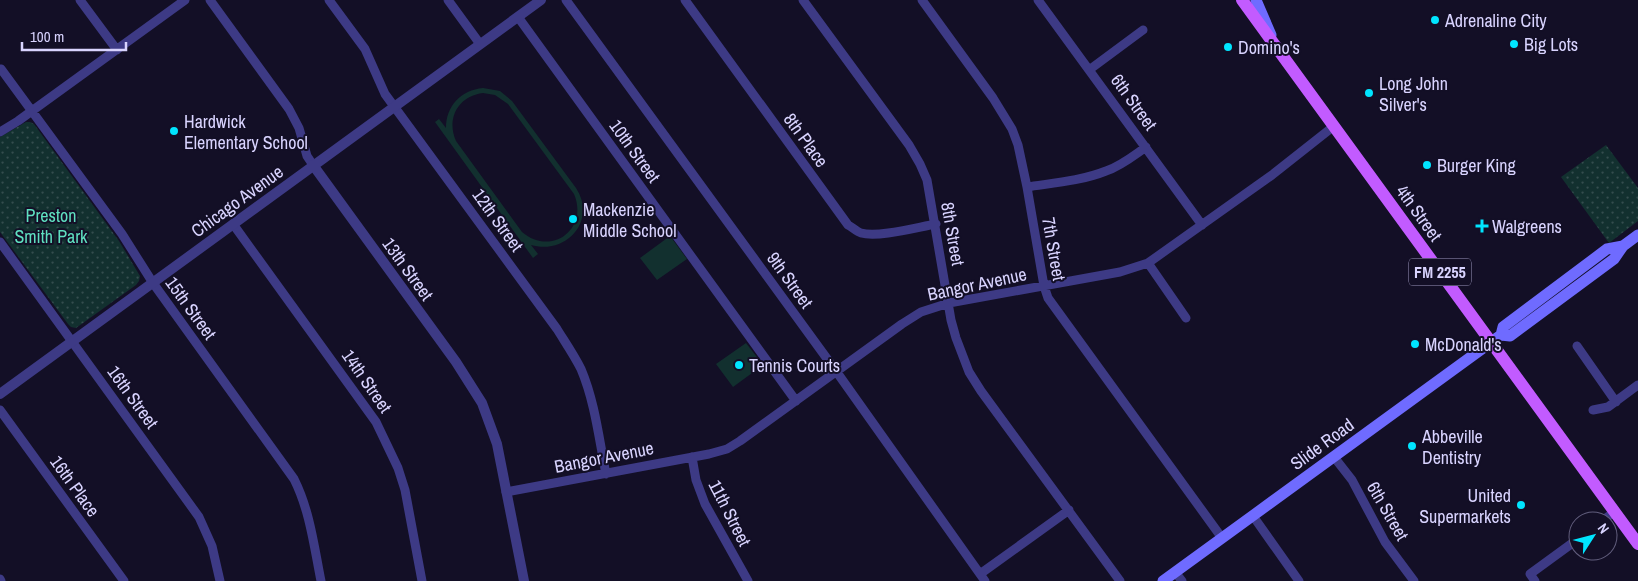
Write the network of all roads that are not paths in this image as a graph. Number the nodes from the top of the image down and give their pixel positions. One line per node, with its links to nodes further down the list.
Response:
1 (80, 0): 18 (street)
2 (185, 0): 18 (street)
3 (210, 0): 26 (street, 13th Street)
4 (329, 0): 21 (street, 12th Street)
5 (448, 0): 16 (street)
6 (541, 0): 14 (street, Chicago Avenue)
7 (566, 0): 41 (street, 9th Street)
8 (685, 0): 29 (street, 8th Place)
9 (803, 0): 29 (street, 8th Street)
10 (922, 0): 27 (street, 7th Street)
11 (1038, 0): 20 (street, 6th Street)
12 (1242, 0): 17 (main road, 4th Street / FM 2255)
13 (1256, 0): 17 (main road)
14 (518, 17): 16 (street, Chicago Avenue); 44 (street, 10th Street)
15 (1143, 30): 20 (street)
16 (480, 44): 21 (street, Chicago Avenue)
17 (1276, 46): 23 (main road, 4th Street / FM 2255)
18 (117, 50): 22 (street)
19 (1, 69): 22 (street, 15th Street)
20 (1089, 70): 25 (street, 6th Street)
21 (395, 106): 26 (street, Chicago Avenue); 50 (street, 12th Street)
22 (32, 111): 24 (street); 34 (street, 15th Street)
23 (1334, 126): 30 (street, Bangor Avenue); 38 (main road, 4th Street / FM 2255)
24 (0, 132)
25 (1146, 147): 27 (street); 30 (street, 6th Street)
26 (314, 165): 28 (street, Chicago Avenue); 51 (street, 13th Street)
27 (1027, 187): 35 (street, 7th Street)
28 (233, 224): 34 (street, Chicago Avenue); 65 (street, 14th Street)
29 (936, 224): 36 (street, 8th Street)
30 (1202, 225): 33 (street, Bangor Avenue)
31 (1638, 235): 38 (main road, Slide Road)
32 (0, 242): 39 (street, 16th Street)
33 (1148, 262): 35 (street, Bangor Avenue); 37 (street)
34 (153, 282): 39 (street, Chicago Avenue); 64 (street, 15th Street)
35 (1044, 286): 36 (street, Bangor Avenue); 56 (street, 7th Street)
36 (949, 302): 41 (street, Bangor Avenue); 52 (street, 8th Street)
37 (1186, 318)
38 (1496, 339): 49 (main road, Slide Road); 53 (main road, 4th Street / FM 2255)
39 (72, 341): 43 (street, Chicago Avenue); 63 (street, 16th Street)
40 (1576, 346): 45 (street)
41 (836, 371): 44 (street, Bangor Avenue); 61 (street, 9th Street)
42 (1638, 385): 45 (street)
43 (0, 394)
44 (796, 401): 48 (street, Bangor Avenue)
45 (1616, 402): 47 (street)
46 (0, 410): 62 (street, 16th Place)
47 (1593, 410)
48 (692, 456): 50 (street, Bangor Avenue); 67 (street, 11th Street)
49 (1334, 456): 54 (main road, Slide Road); 71 (street, 6th Street)
50 (606, 474): 51 (street, Bangor Avenue)
51 (506, 492): 66 (street, 13th Street)
52 (1069, 510): 61 (street); 68 (street, 8th Street)
53 (1613, 511)
54 (1253, 516): 56 (main road, Slide Road); 70 (street)
55 (1618, 517): 57 (main road, 4th Street / FM 2255)
56 (1222, 538): 59 (main road, Slide Road)
57 (1638, 544)
58 (1568, 547): 60 (street)
59 (1179, 577): 69 (main road, Slide Road)
60 (1533, 577)
61 (982, 578)
62 (124, 581)
63 (220, 581)
64 (321, 581)
65 (422, 581)
66 (524, 581)
67 (748, 581)
68 (1120, 581)
69 (1163, 581)
70 (1299, 581)
71 (1414, 581)

